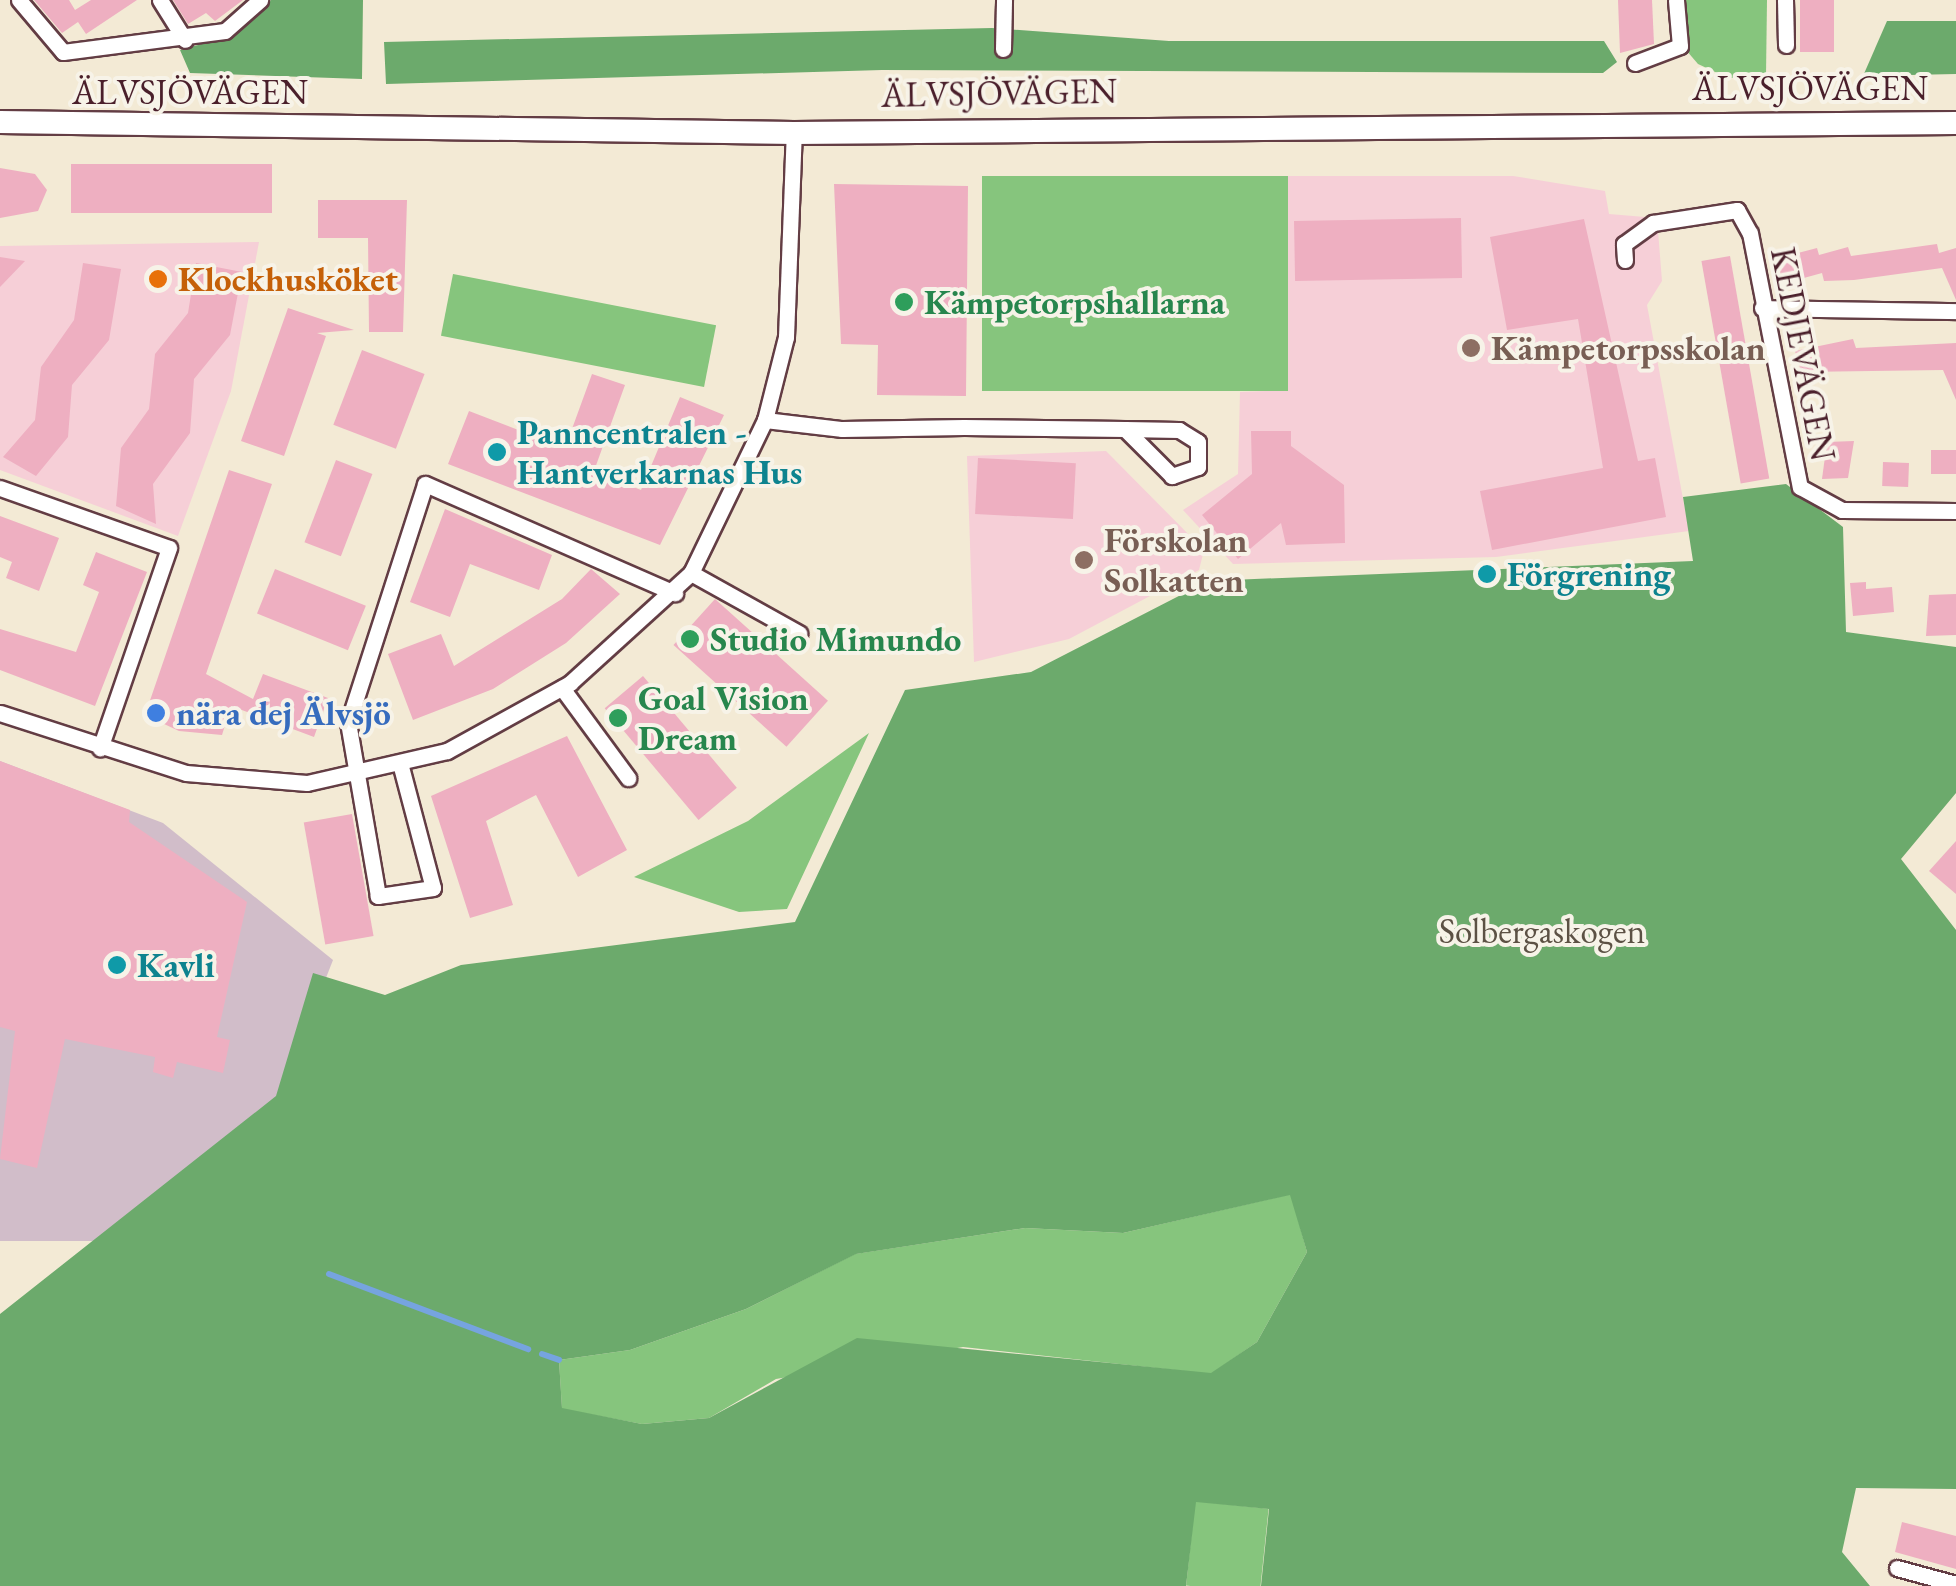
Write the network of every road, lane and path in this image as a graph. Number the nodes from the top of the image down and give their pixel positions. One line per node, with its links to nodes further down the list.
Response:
1 (20, 0): 7 (street)
2 (160, 0): 7 (street)
3 (260, 0): 7 (street)
4 (1004, 0): 9 (street)
5 (1676, 0): 10 (street)
6 (1785, 0): 8 (street)
7 (184, 40)
8 (1786, 45)
9 (1003, 49)
10 (1635, 63)
11 (0, 122): 13 (main road, ÄLVSJÖVÄGEN)
12 (1956, 123): 14 (main road, ÄLVSJÖVÄGEN)
13 (45, 126): 14 (main road, ÄLVSJÖVÄGEN); 15 (main road, ÄLVSJÖVÄGEN)
14 (794, 133): 19 (street)
15 (0, 136)
16 (1626, 260): 17 (street, KEDJEVÄGEN)
17 (1762, 308): 18 (street); 22 (street, KEDJEVÄGEN)
18 (1956, 310)
19 (765, 420): 20 (street); 23 (street)
20 (1125, 429): 20 (street)
21 (0, 488): 28 (street)
22 (1956, 512)
23 (691, 573): 24 (street); 25 (street)
24 (675, 593): 26 (street); 30 (street)
25 (798, 633)
26 (562, 688): 29 (street); 31 (street)
27 (0, 712): 28 (street)
28 (100, 748): 30 (street)
29 (400, 764): 30 (street); 30 (street)
30 (356, 774)
31 (628, 778)
32 (1898, 1568): 33 (street)
33 (1956, 1584)

